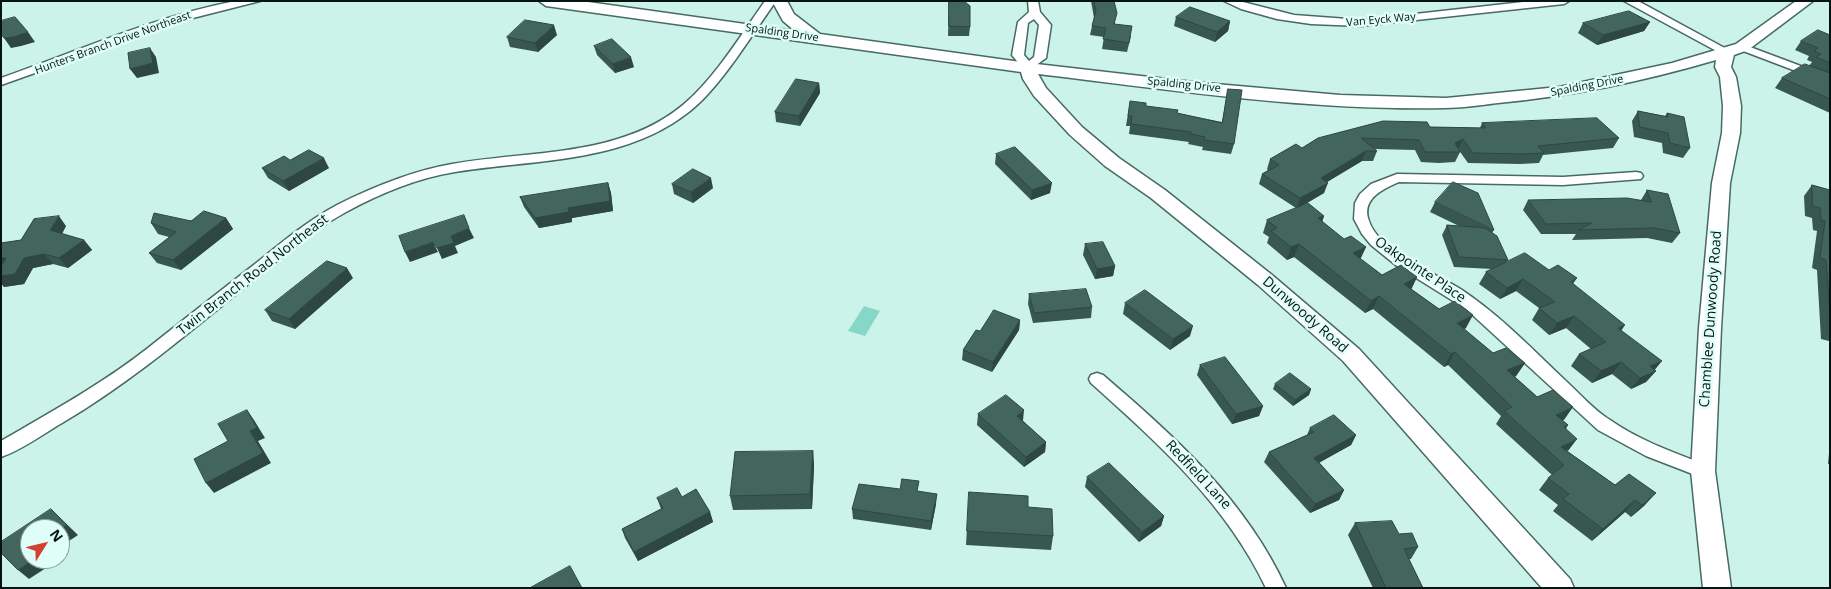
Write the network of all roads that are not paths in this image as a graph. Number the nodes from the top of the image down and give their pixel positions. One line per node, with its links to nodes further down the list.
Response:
1 (226, 1): 11 (street)
2 (255, 1): 11 (street, Hunters Branch Drive Northeast)
3 (546, 1): 13 (street, Spalding Drive)
4 (771, 1): 13 (street, Twin Branch Road Northeast)
5 (778, 1): 14 (street)
6 (1033, 1): 12 (street)
7 (1229, 1): 8 (street, Van Eyck Way)
8 (1564, 1)
9 (1630, 1): 15 (street)
10 (1806, 1): 15 (street, Spalding Drive)
11 (206, 10): 18 (street, Hunters Branch Drive Northeast)
12 (1035, 13): 16 (street); 16 (street)
13 (749, 28): 14 (street, Spalding Drive); 21 (street, Twin Branch Road Northeast)
14 (816, 38): 16 (street, Spalding Drive)
15 (1734, 49): 16 (street, Spalding Drive); 17 (street); 22 (street, Chamblee Dunwoody Road)
16 (1028, 68): 24 (street, Dunwoody Road)
17 (1830, 81)
18 (1, 82)
19 (1636, 176): 22 (street, Oakpointe Place)
20 (1097, 379): 23 (street, Redfield Lane)
21 (1, 450)
22 (1703, 471): 25 (street, Chamblee Dunwoody Road)
23 (1276, 588)
24 (1560, 588)
25 (1717, 588)

